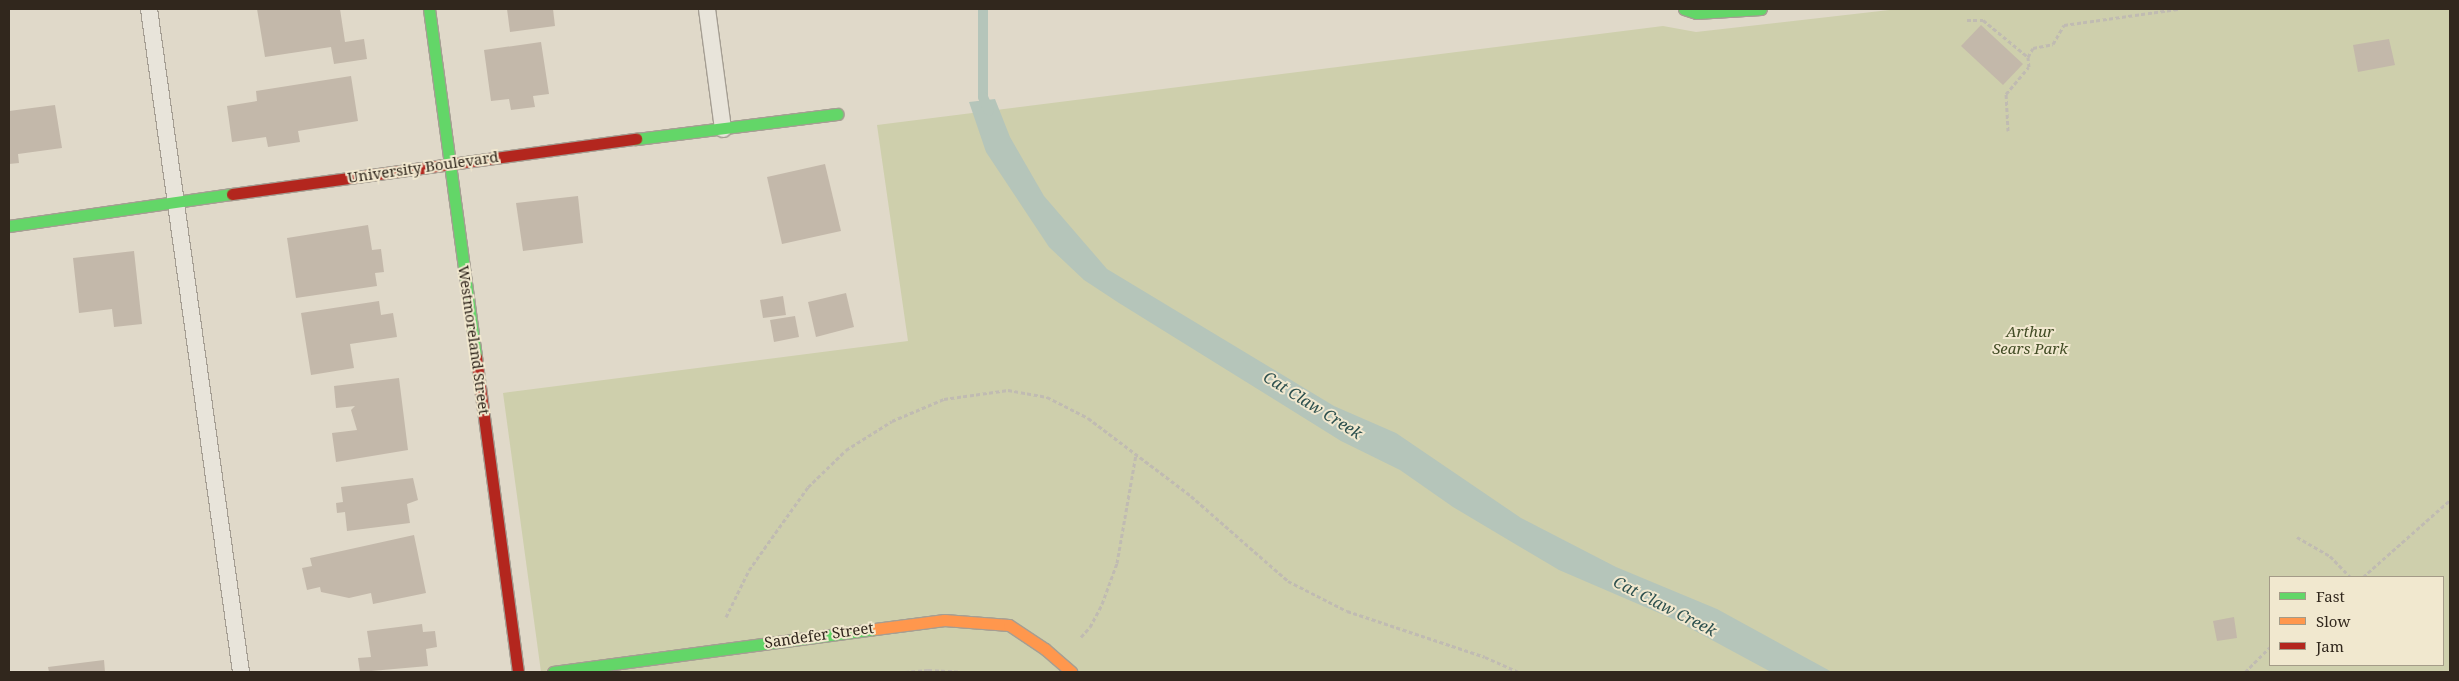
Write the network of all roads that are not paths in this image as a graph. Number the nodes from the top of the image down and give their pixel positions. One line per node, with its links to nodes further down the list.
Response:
1 (149, 9): 9 (lane)
2 (429, 9): 8 (street, Westmoreland Street)
3 (707, 9): 7 (lane)
4 (1684, 9): 5 (street)
5 (1761, 9)
6 (837, 114): 7 (street, University Boulevard)
7 (724, 129): 8 (street, University Boulevard)
8 (450, 163): 9 (street, University Boulevard); 12 (street, Westmoreland Street)
9 (177, 202): 10 (street, University Boulevard); 11 (lane)
10 (9, 226)
11 (241, 672)
12 (518, 672)
13 (552, 672): 14 (street, Sandefer Street)
14 (1071, 672)

